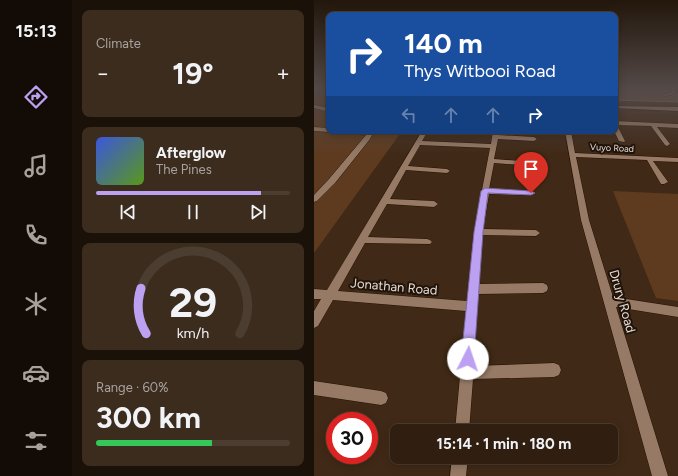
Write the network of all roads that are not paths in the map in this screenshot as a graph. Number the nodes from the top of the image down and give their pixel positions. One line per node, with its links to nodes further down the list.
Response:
1 (618, 123): 2 (street)
2 (653, 125): 3 (street); 14 (street)
3 (678, 126)
4 (314, 128): 5 (street)
5 (326, 130)
6 (618, 133): 12 (street)
7 (369, 134): 25 (street)
8 (423, 134): 13 (street)
9 (569, 134): 15 (street, Drury Road)
10 (495, 138): 11 (street); 13 (street); 18 (street)
11 (534, 139)
12 (622, 141)
13 (418, 143): 20 (street)
14 (667, 144)
15 (573, 155): 16 (street, Vuyo Road); 36 (street, Drury Road)
16 (650, 159): 17 (street, Vuyo Road); 22 (street, Vuyo Road)
17 (678, 160)
18 (490, 161): 19 (street); 23 (street)
19 (534, 164)
20 (404, 168): 21 (street); 26 (street)
21 (447, 171)
22 (664, 182)
23 (485, 191): 24 (street); 28 (street)
24 (531, 193)
25 (314, 199)
26 (385, 201): 27 (street); 30 (street)
27 (434, 204)
28 (478, 232): 29 (street); 33 (street)
29 (536, 232)
30 (363, 240): 31 (street); 35 (street)
31 (427, 242)
32 (543, 288): 33 (street)
33 (473, 289): 37 (street)
34 (314, 294): 35 (street, Jonathan Road)
35 (330, 295): 37 (street, Jonathan Road); 39 (street)
36 (608, 301): 38 (street); 47 (street, Drury Road)
37 (471, 306): 41 (street)
38 (678, 312)
39 (314, 322)
40 (554, 370): 41 (street)
41 (467, 373): 44 (street)
42 (314, 388): 43 (street)
43 (381, 398)
44 (463, 424)
45 (459, 464): 46 (street)
46 (458, 476)
47 (660, 476)

